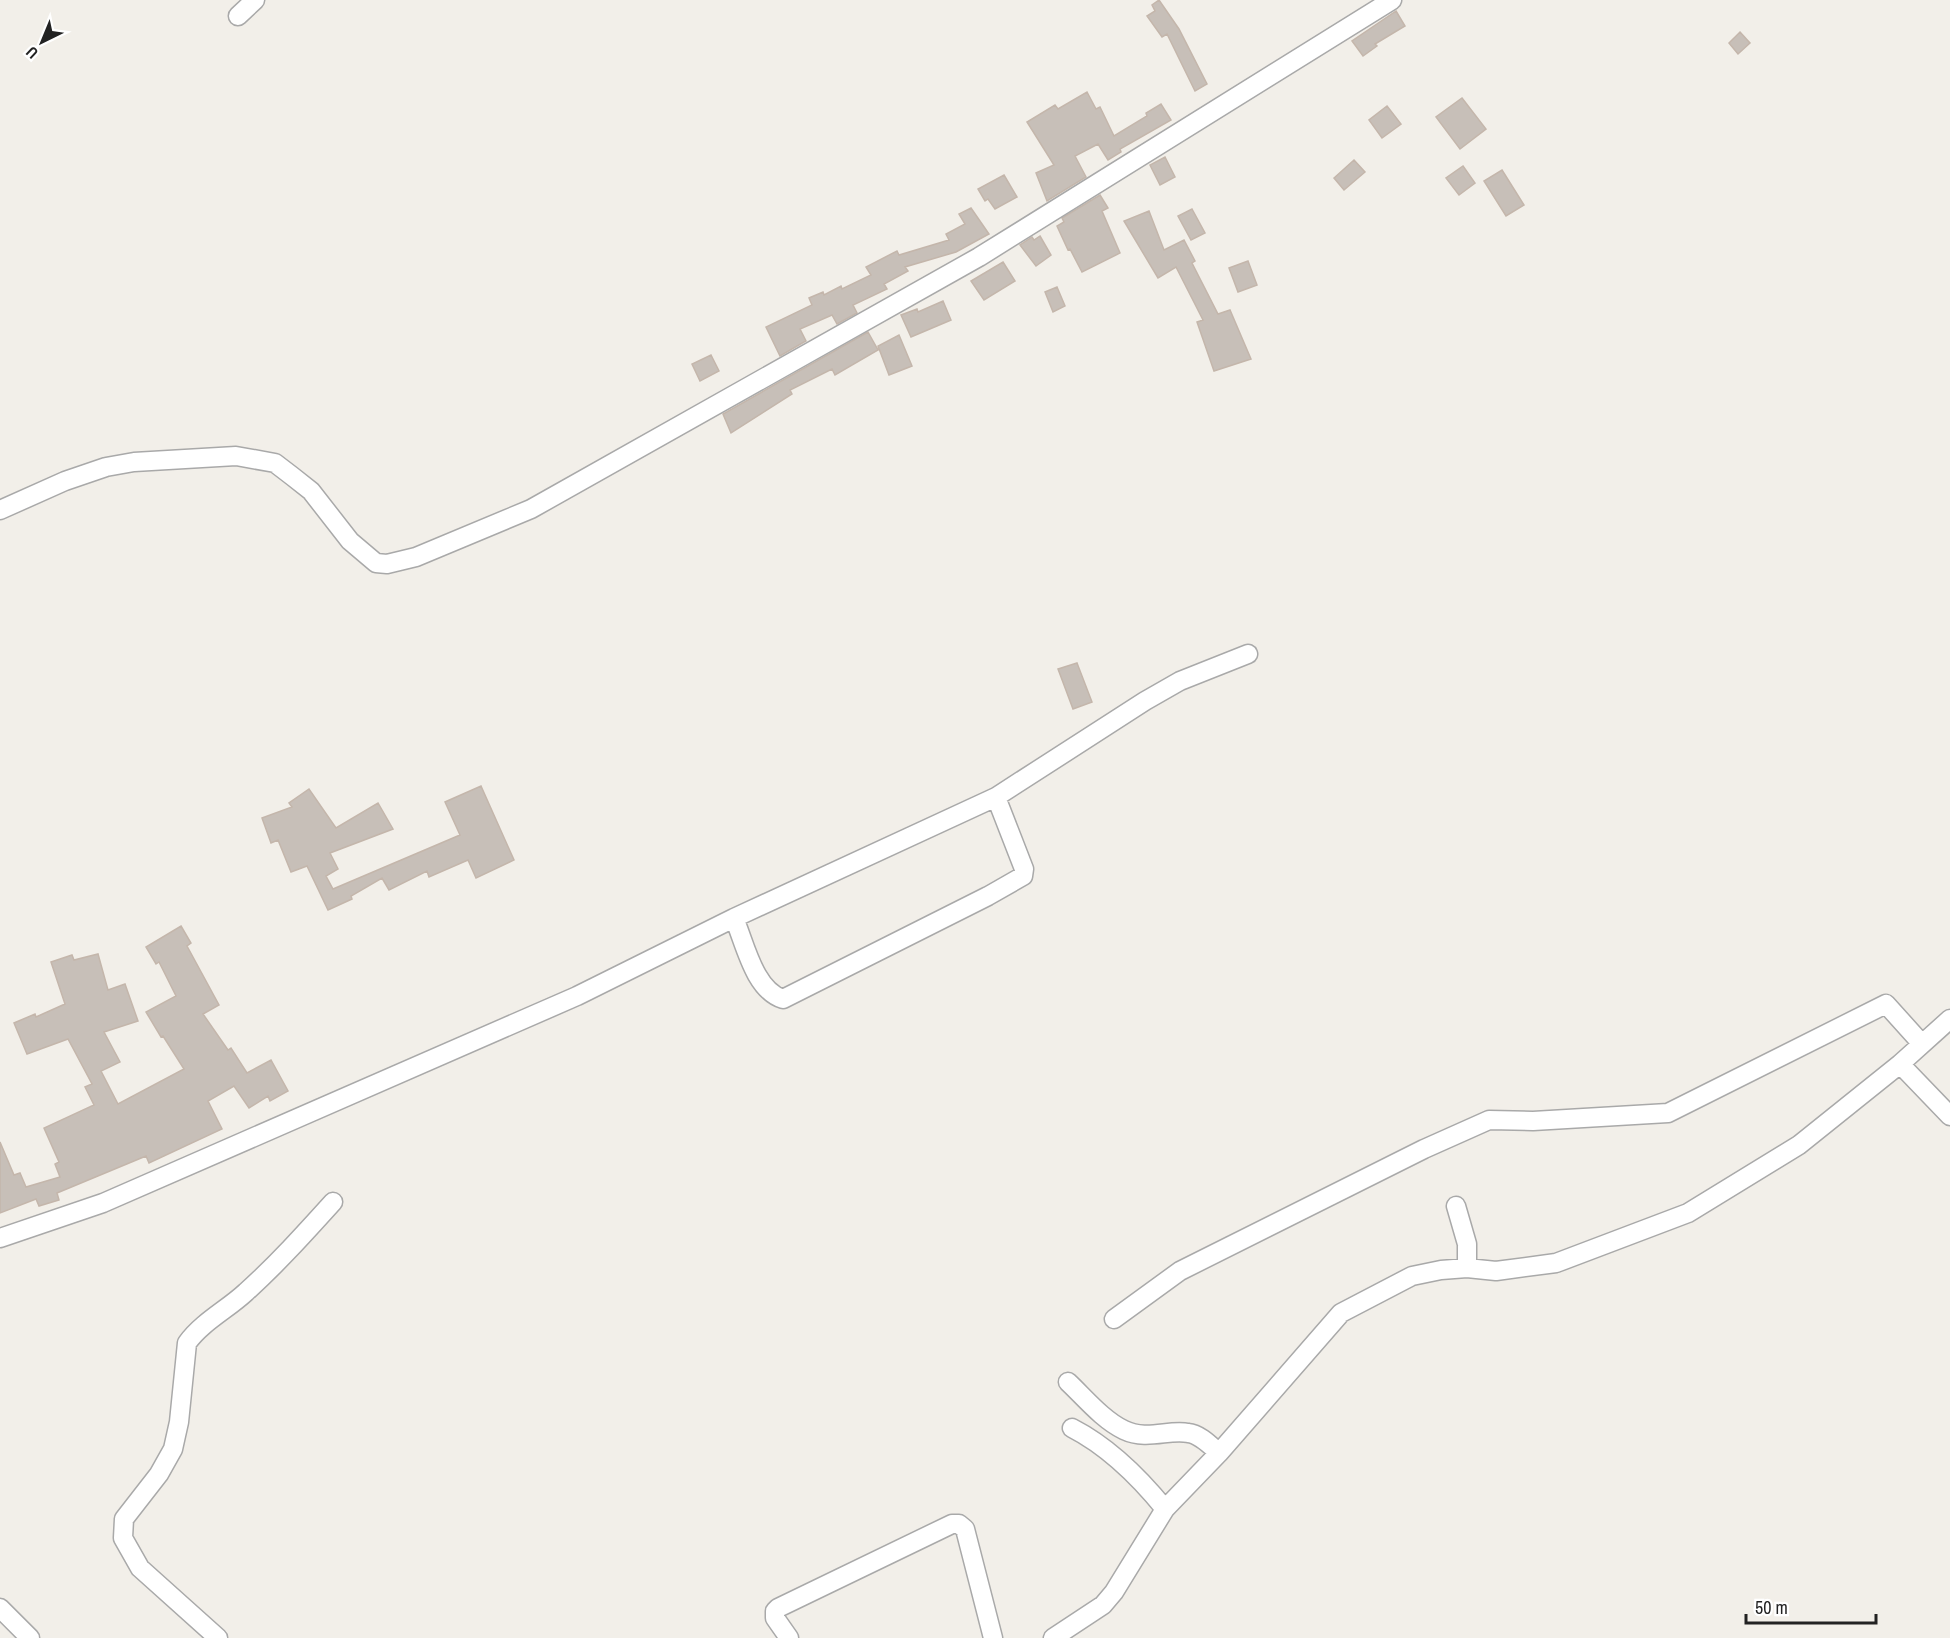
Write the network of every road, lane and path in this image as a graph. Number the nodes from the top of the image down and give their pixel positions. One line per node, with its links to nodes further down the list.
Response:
1 (255, 0): 3 (street)
2 (1392, 0): 4 (street)
3 (238, 16)
4 (0, 510)
5 (1248, 654): 6 (street)
6 (996, 796): 7 (street); 7 (street)
7 (734, 918): 14 (street)
8 (1950, 1019): 9 (street)
9 (1922, 1044): 10 (street); 16 (street)
10 (1900, 1064): 11 (street); 15 (street)
11 (1950, 1116)
12 (333, 1202): 23 (street)
13 (1456, 1206): 15 (street)
14 (0, 1239)
15 (1467, 1268): 19 (street)
16 (1114, 1319)
17 (1068, 1382): 19 (street)
18 (1072, 1428): 20 (street)
19 (1219, 1453): 20 (street)
20 (1165, 1509): 26 (street)
21 (0, 1608): 22 (street)
22 (30, 1638)
23 (218, 1638)
24 (789, 1638): 25 (street)
25 (993, 1638)
26 (1053, 1638)

